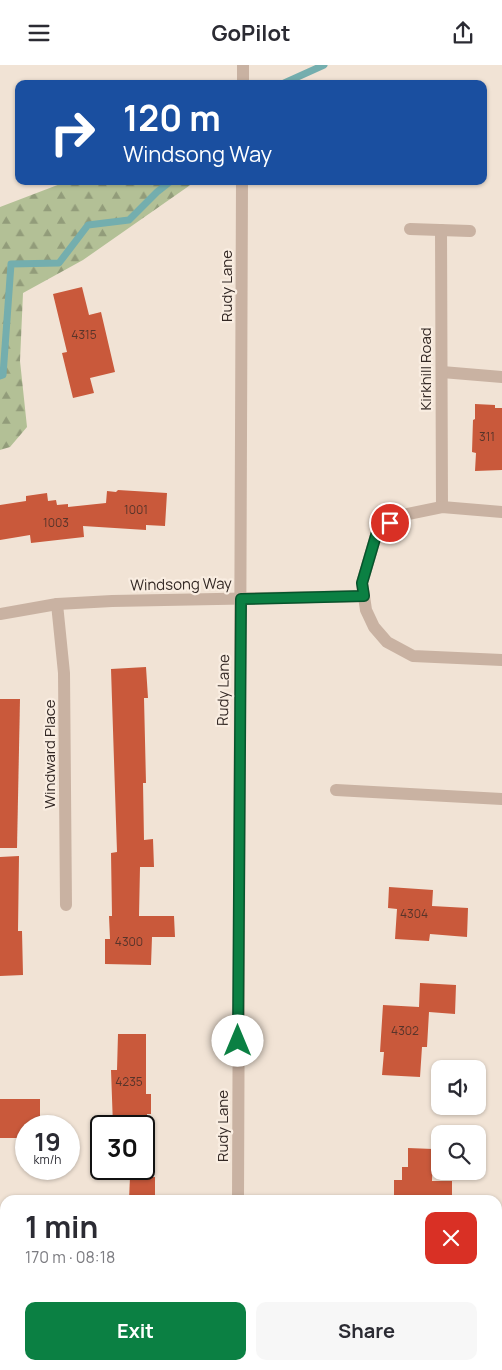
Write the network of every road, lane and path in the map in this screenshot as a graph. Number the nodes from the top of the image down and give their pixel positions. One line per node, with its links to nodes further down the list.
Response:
1 (243, 65): 2 (street)
2 (242, 80)
3 (242, 185): 12 (street, Rudy Lane)
4 (410, 229): 5 (street)
5 (441, 230): 6 (street); 7 (street, Kirkhill Road)
6 (470, 231)
7 (442, 372): 8 (street); 9 (street, Kirkhill Road)
8 (502, 377)
9 (442, 507): 10 (street); 11 (street)
10 (502, 512)
11 (364, 596): 12 (street, Windsong Way); 15 (street)
12 (241, 599): 13 (street, Windsong Way); 19 (street, Rudy Lane)
13 (57, 604): 14 (street, Windsong Way); 18 (street, Windward Place)
14 (0, 613)
15 (502, 660)
16 (336, 790): 17 (street)
17 (502, 799)
18 (66, 905)
19 (238, 1195)

